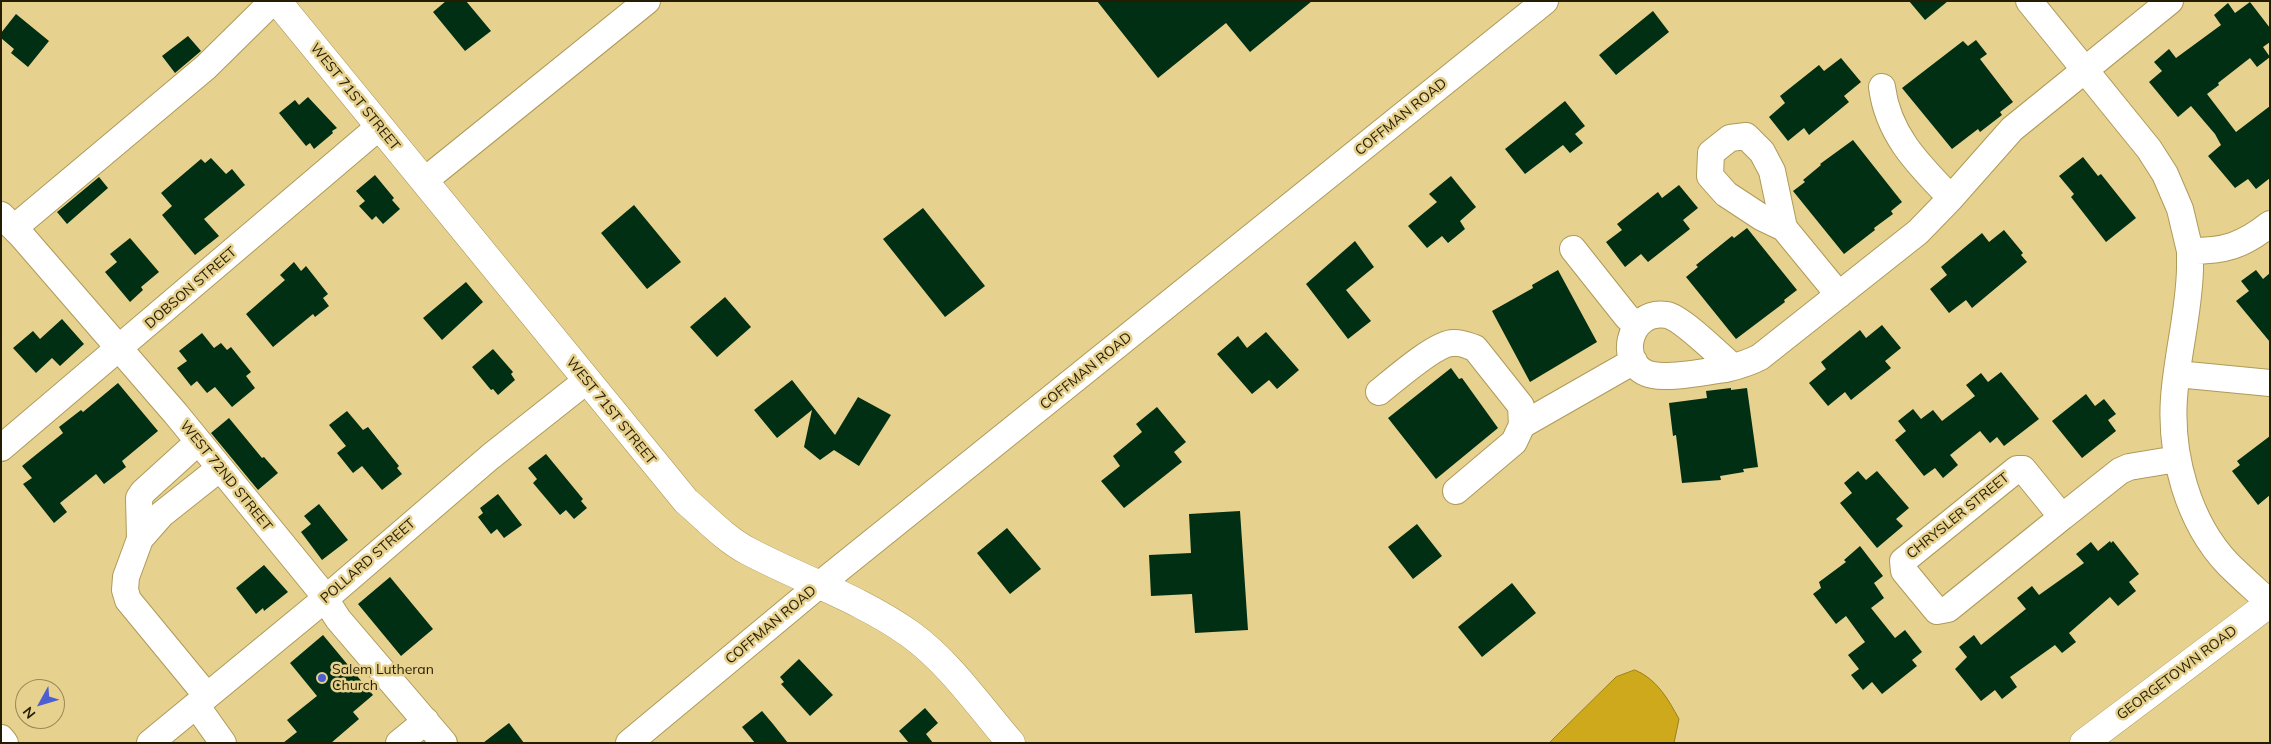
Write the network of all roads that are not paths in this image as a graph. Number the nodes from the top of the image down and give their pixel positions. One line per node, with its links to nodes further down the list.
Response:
1 (275, 1): 8 (main road, WEST 71ST STREET); 11 (street)
2 (647, 1): 9 (street)
3 (1545, 1): 33 (street, COFFMAN ROAD)
4 (2029, 1): 6 (street)
5 (2170, 1): 6 (street)
6 (2084, 70): 10 (street); 15 (street)
7 (1882, 87): 10 (street)
8 (380, 126): 9 (main road, WEST 71ST STREET); 18 (street, DOBSON STREET)
9 (424, 182): 22 (main road, WEST 71ST STREET)
10 (1951, 198): 16 (street)
11 (7, 222): 18 (street, WEST 72ND STREET)
12 (2270, 224): 15 (street)
13 (1784, 228): 16 (street)
14 (1573, 249): 17 (street)
15 (2190, 251): 21 (street)
16 (1839, 295): 20 (street)
17 (1637, 325): 19 (street); 20 (street)
18 (119, 350): 26 (street, WEST 72ND STREET); 27 (street, DOBSON STREET)
19 (1634, 361): 20 (street); 25 (street)
20 (1733, 367)
21 (2177, 374): 23 (street); 28 (street)
22 (586, 381): 33 (main road, WEST 71ST STREET); 34 (street, POLLARD STREET)
23 (2270, 383)
24 (1379, 392): 25 (street)
25 (1522, 425): 30 (street)
26 (198, 442): 29 (street, WEST 72ND STREET); 32 (street)
27 (1, 448)
28 (2176, 459): 31 (street, CHRYSLER STREET); 35 (street)
29 (220, 468): 32 (street); 34 (street, WEST 72ND STREET)
30 (1456, 491)
31 (2062, 517): 31 (street, CHRYSLER STREET)
32 (140, 539): 36 (street)
33 (819, 585): 44 (street, COFFMAN ROAD); 45 (main road, WEST 71ST STREET)
34 (324, 599): 36 (street, POLLARD STREET); 37 (street, WEST 72ND STREET)
35 (2270, 603): 46 (main road, GEORGETOWN ROAD)
36 (201, 701): 40 (street, POLLARD STREET); 41 (street)
37 (426, 721): 42 (street); 43 (street, WEST 72ND STREET)
38 (1, 738): 39 (street)
39 (5, 743)
40 (150, 743)
41 (223, 743)
42 (399, 743)
43 (444, 743)
44 (629, 743)
45 (1011, 743)
46 (2084, 743)

